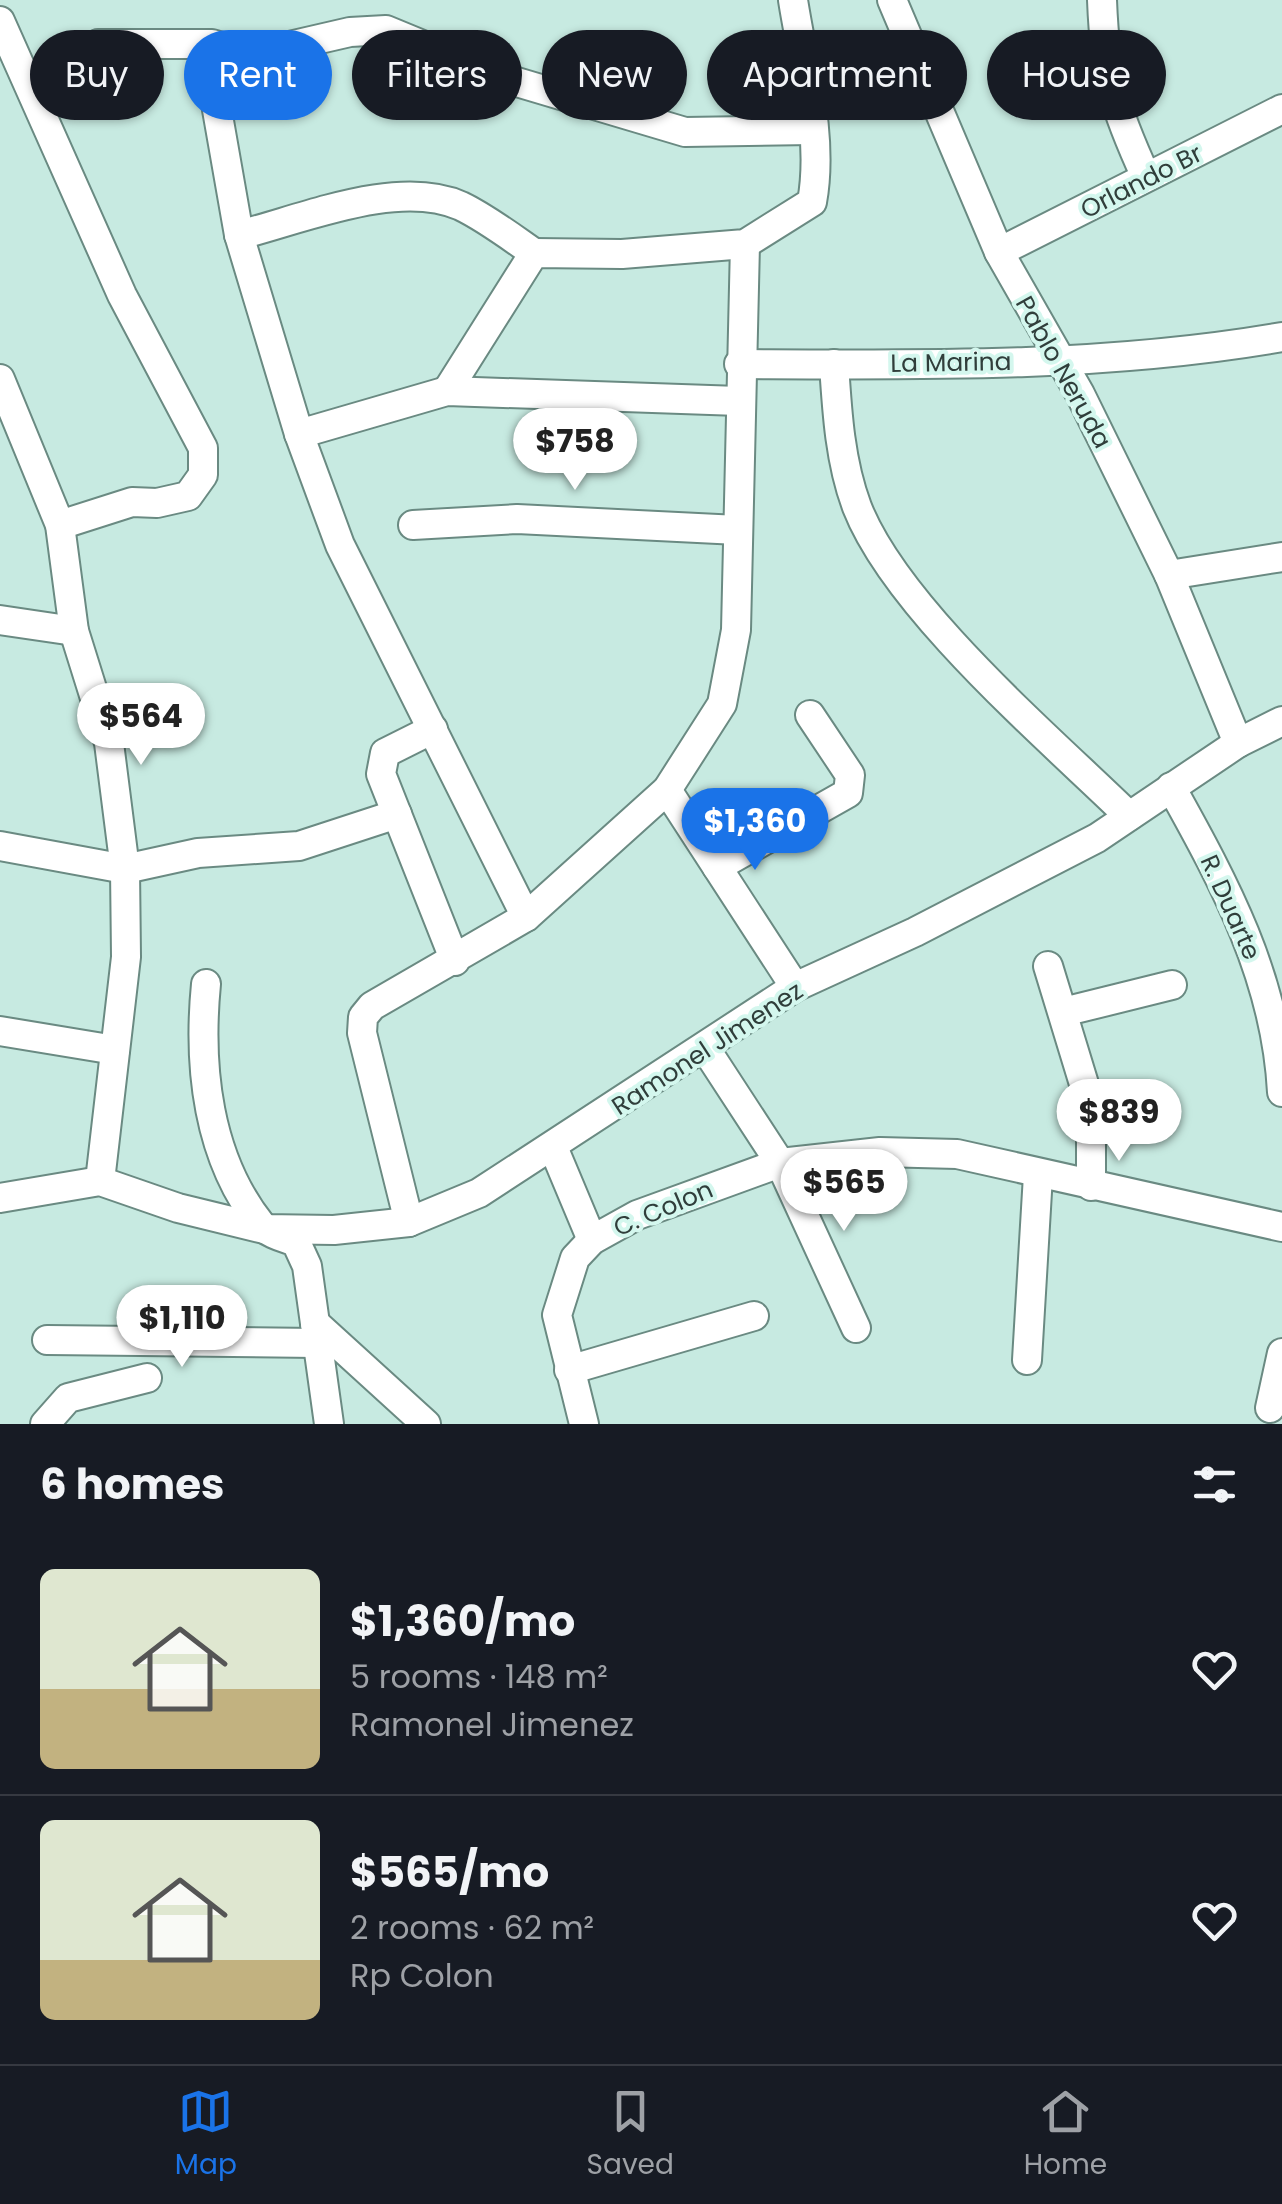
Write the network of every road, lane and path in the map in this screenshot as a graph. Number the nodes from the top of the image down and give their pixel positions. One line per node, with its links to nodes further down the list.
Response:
1 (793, 0): 8 (street)
2 (892, 0): 12 (street, Pablo Neruda)
3 (1102, 0): 9 (street)
4 (0, 20): 22 (street)
5 (332, 36): 8 (street)
6 (1282, 109): 9 (street, Orlando Br)
7 (219, 120): 10 (street)
8 (812, 130): 11 (street)
9 (1146, 178): 12 (street, Orlando Br)
10 (239, 235): 13 (street); 21 (street)
11 (746, 244): 13 (street); 16 (street)
12 (998, 252): 15 (street, Pablo Neruda)
13 (534, 253): 19 (street)
14 (1282, 336): 15 (street, La Marina)
15 (1058, 360): 17 (street, La Marina); 26 (street, Pablo Neruda)
16 (739, 364): 17 (street, La Marina); 20 (street)
17 (834, 364): 36 (street)
18 (0, 379): 22 (street)
19 (447, 391): 20 (street); 21 (street)
20 (739, 401): 24 (street)
21 (299, 434): 31 (street)
22 (60, 525): 28 (street)
23 (413, 525): 24 (street)
24 (738, 530): 34 (street)
25 (1282, 557): 26 (street)
26 (1169, 576): 32 (street, Pablo Neruda)
27 (0, 620): 28 (street)
28 (74, 630): 39 (street)
29 (810, 715): 38 (street)
30 (1282, 721): 32 (street, Ramonel Jimenez)
31 (432, 729): 35 (street); 40 (street)
32 (1238, 743): 33 (street, Ramonel Jimenez)
33 (1171, 788): 36 (street, Ramonel Jimenez); 41 (street, R. Duarte)
34 (667, 790): 38 (street); 40 (street)
35 (397, 814): 39 (street); 42 (street)
36 (1129, 816): 46 (street, Ramonel Jimenez)
37 (0, 846): 39 (street)
38 (717, 867): 46 (street)
39 (125, 869): 50 (street)
40 (526, 917): 42 (street)
41 (1270, 959): 51 (street, R. Duarte)
42 (456, 961): 58 (street)
43 (1048, 966): 47 (street)
44 (206, 984): 60 (street)
45 (1172, 985): 47 (street)
46 (795, 988): 49 (street, Ramonel Jimenez)
47 (1063, 1012): 56 (street)
48 (0, 1032): 50 (street)
49 (705, 1048): 52 (street, Ramonel Jimenez); 53 (street)
50 (116, 1050): 55 (street)
51 (1282, 1092)
52 (553, 1147): 58 (street, Ramonel Jimenez); 61 (street)
53 (780, 1163): 54 (street, C. Colon); 61 (street, C. Colon); 63 (street)
54 (1038, 1175): 56 (street, C. Colon); 67 (street)
55 (100, 1181): 57 (street); 60 (street, Ramonel Jimenez)
56 (1090, 1186): 59 (street, C. Colon)
57 (0, 1198)
58 (410, 1222): 60 (street, Ramonel Jimenez)
59 (1282, 1227)
60 (264, 1229): 64 (street)
61 (592, 1240): 68 (street, C. Colon)
62 (754, 1316): 68 (street)
63 (856, 1328)
64 (316, 1333): 65 (street); 72 (street); 73 (street)
65 (46, 1340)
66 (1282, 1353): 70 (street)
67 (1026, 1360)
68 (569, 1370): 74 (street, C. Colon)
69 (147, 1378): 71 (street)
70 (1268, 1412)
71 (46, 1424)
72 (328, 1424)
73 (426, 1424)
74 (584, 1424)

